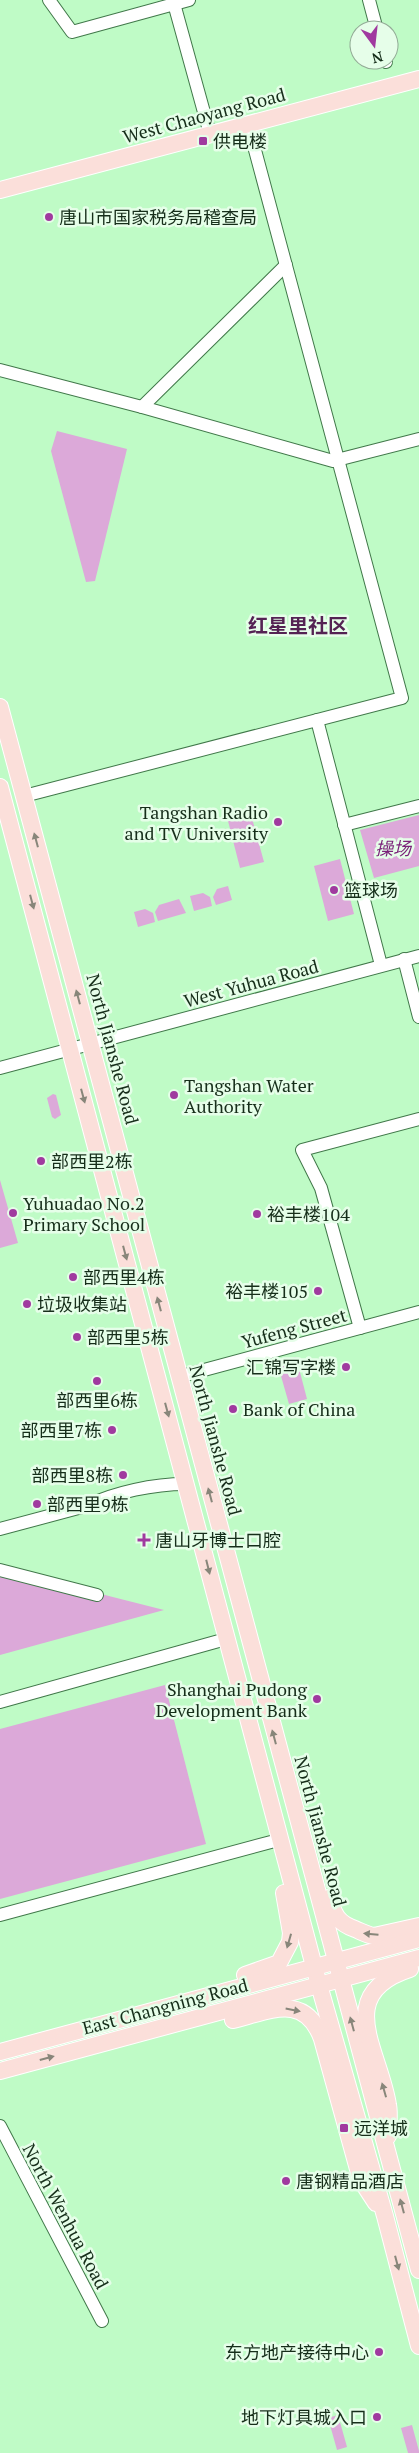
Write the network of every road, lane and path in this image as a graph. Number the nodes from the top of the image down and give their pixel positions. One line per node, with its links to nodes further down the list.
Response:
1 (49, 0): 4 (street)
2 (189, 0): 4 (street)
3 (369, 0): 5 (street)
4 (174, 2): 8 (street)
5 (374, 20)
6 (419, 79): 7 (main road, West Chaoyang Road)
7 (248, 124): 8 (main road, West Chaoyang Road); 10 (street)
8 (210, 134): 9 (main road, West Chaoyang Road)
9 (0, 190)
10 (286, 266): 12 (street); 14 (street)
11 (0, 370): 12 (street)
12 (142, 407): 14 (street)
13 (419, 439): 14 (street)
14 (339, 461): 16 (street)
15 (0, 708): 18 (main road, North Jianshe Road)
16 (317, 720): 18 (street); 20 (street)
17 (0, 787): 26 (main road, one-way to 26)
18 (24, 796): 25 (main road, North Jianshe Road, one-way to 18)
19 (419, 806): 20 (street)
20 (344, 825): 23 (street)
21 (419, 956): 22 (street, West Yuhua Road)
22 (404, 959): 23 (street, West Yuhua Road); 24 (street)
23 (381, 965): 25 (street, West Yuhua Road)
24 (419, 1017)
25 (92, 1044): 26 (street, West Yuhua Road); 31 (main road, North Jianshe Road, one-way to 25)
26 (71, 1049): 27 (street, West Yuhua Road); 32 (main road, one-way to 32)
27 (0, 1068)
28 (419, 1119): 30 (street)
29 (419, 1312): 30 (street, Yufeng Street)
30 (360, 1328): 31 (street, Yufeng Street)
31 (178, 1377): 38 (main road, North Jianshe Road, one-way to 31)
32 (186, 1484): 33 (street); 36 (main road, one-way to 36)
33 (0, 1529)
34 (0, 1570): 35 (street)
35 (97, 1595)
36 (226, 1639): 37 (street); 39 (main road)
37 (0, 1702)
38 (287, 1784): 42 (main road, one-way to 38); 45 (main road, North Jianshe Road)
39 (267, 1790): 40 (main road); 47 (main road)
40 (271, 1842): 41 (street); 50 (main road, one-way to 50)
41 (0, 1914)
42 (419, 1926)
43 (419, 1939): 45 (main road, East Changning Road)
44 (419, 1958): 48 (main road, East Changning Road)
45 (336, 1961): 47 (main road, East Changning Road); 48 (main road, North Jianshe Road)
46 (419, 1966): 55 (main road, one-way to 46)
47 (314, 1967): 49 (main road); 50 (main road, East Changning Road)
48 (341, 1979): 49 (main road, East Changning Road); 55 (main road, North Jianshe Road, one-way to 48)
49 (319, 1985): 51 (main road, East Changning Road); 56 (main road)
50 (155, 2012): 52 (main road, East Changning Road)
51 (160, 2028): 53 (main road, East Changning Road, one-way to 51); 56 (main road, one-way to 56)
52 (0, 2052)
53 (0, 2071)
54 (0, 2126): 58 (street, North Wenhua Road)
55 (388, 2155): 57 (main road, North Jianshe Road, one-way to 55)
56 (385, 2216): 59 (main road, one-way to 59)
57 (419, 2270)
58 (102, 2321)
59 (419, 2346)

